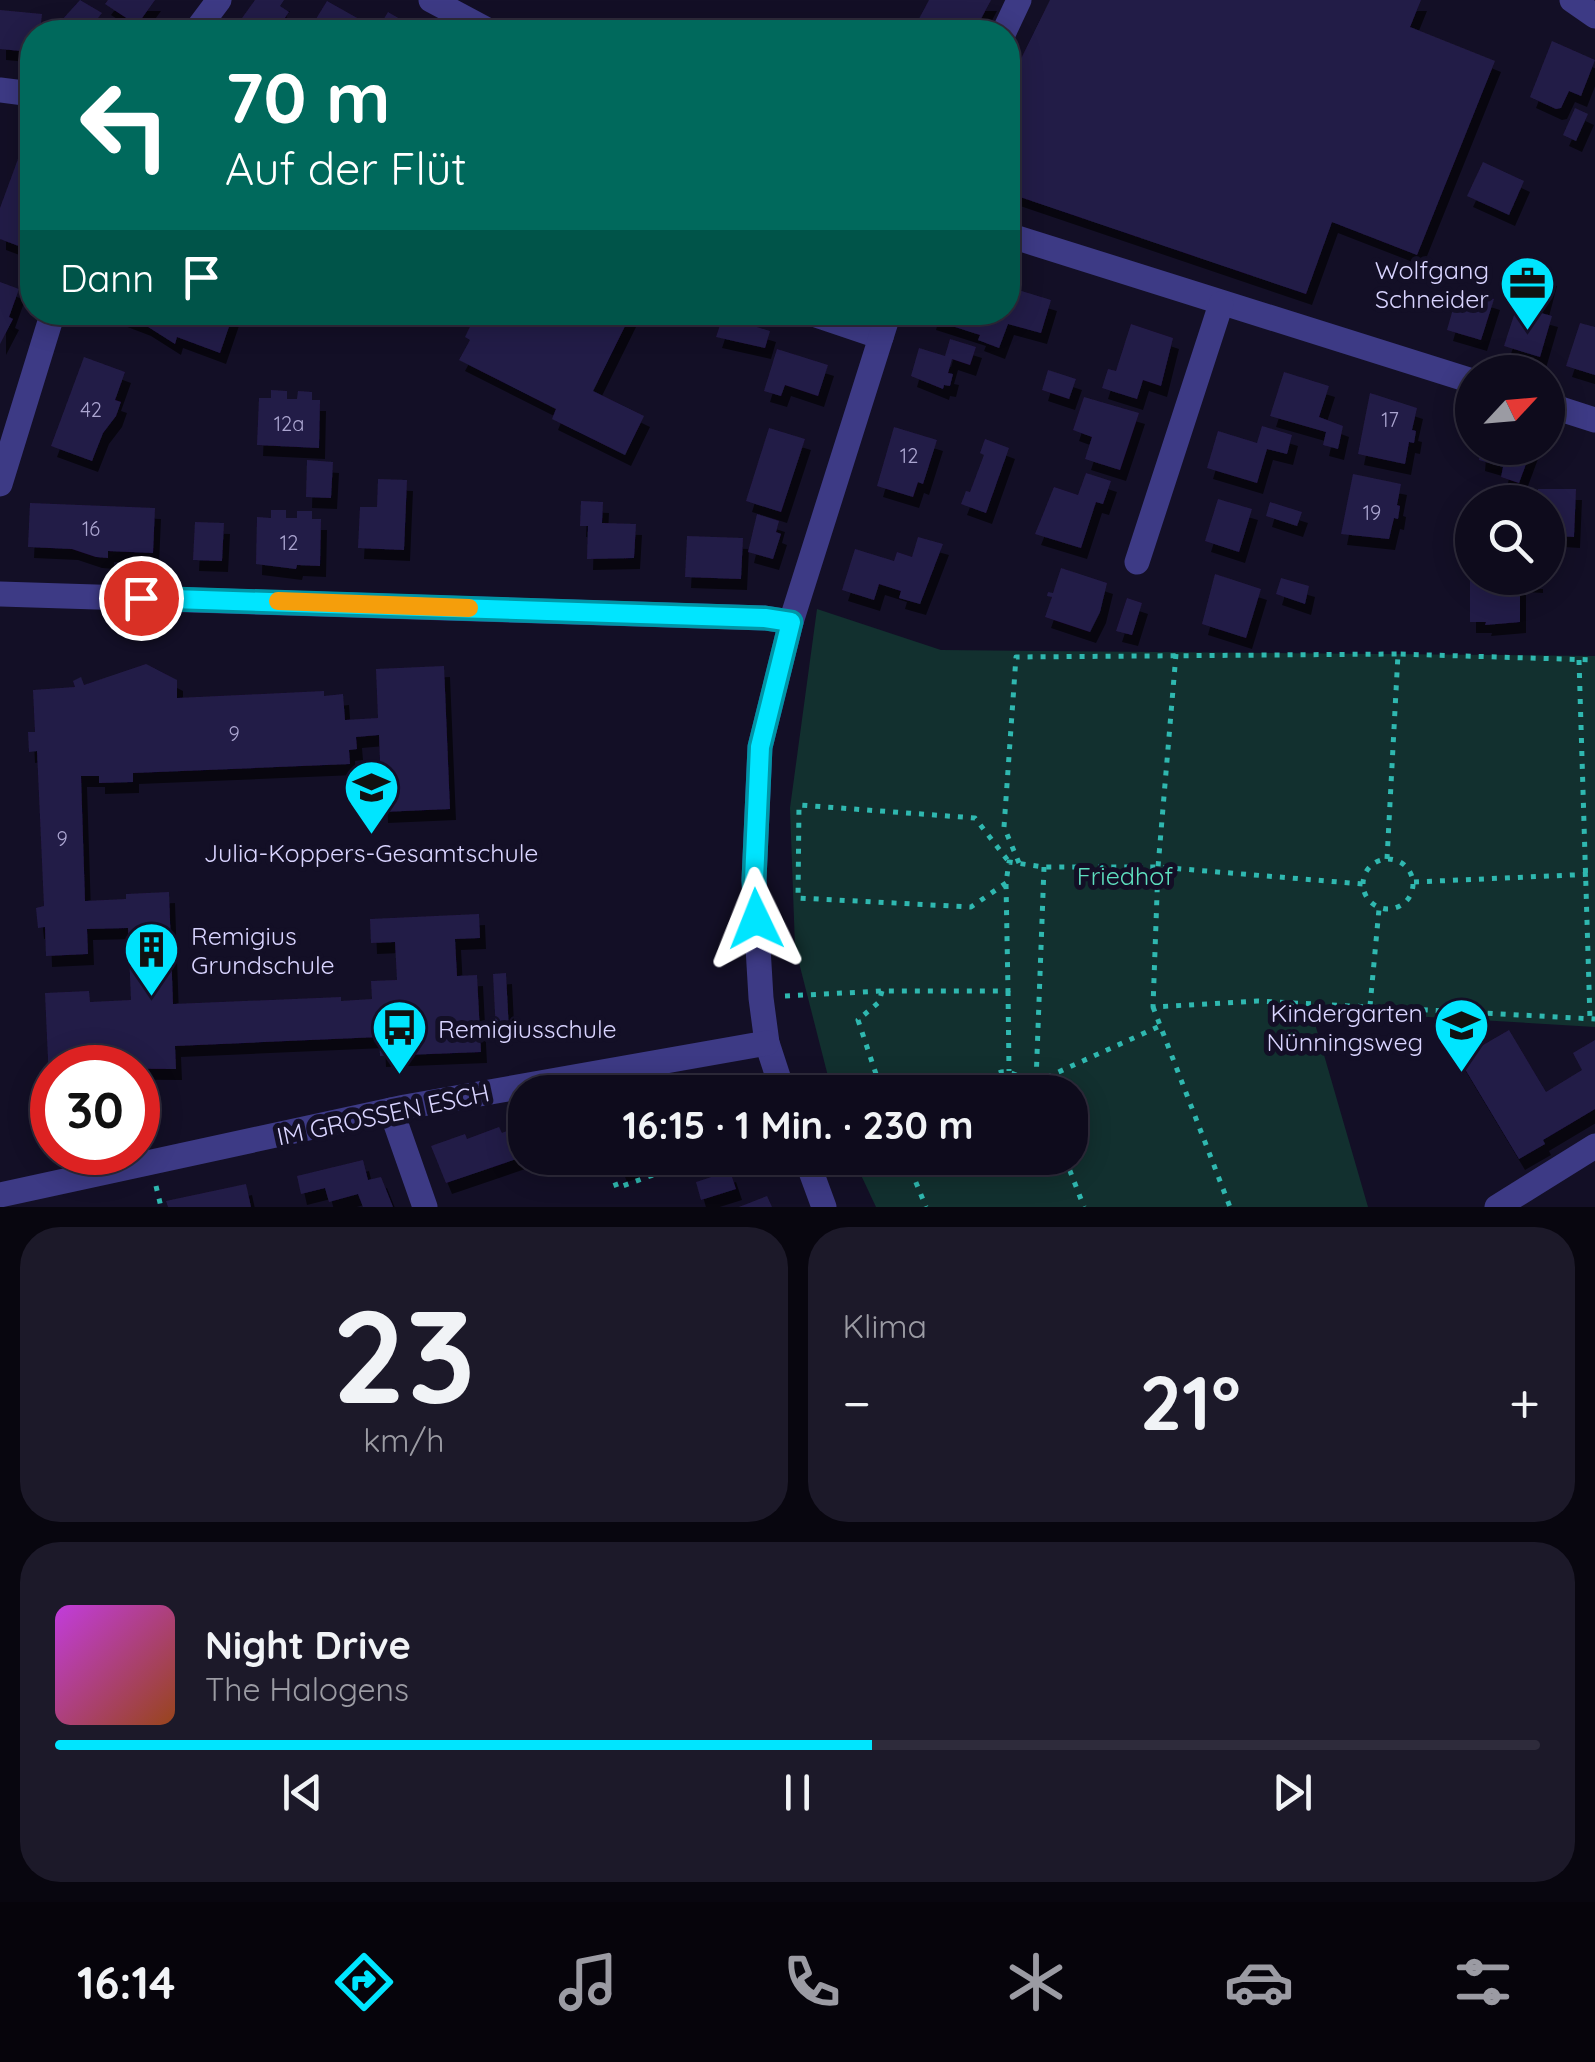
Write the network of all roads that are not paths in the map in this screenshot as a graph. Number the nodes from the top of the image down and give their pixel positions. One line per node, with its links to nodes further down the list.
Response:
1 (431, 0): 4 (street)
2 (1572, 0): 3 (street)
3 (1595, 16)
4 (468, 20)
5 (1020, 239): 6 (street)
6 (1221, 304): 9 (street); 13 (street)
7 (49, 325): 12 (street)
8 (885, 325): 15 (street)
9 (1455, 375)
10 (1565, 410): 11 (street)
11 (1595, 420)
12 (0, 484)
13 (1137, 562)
14 (0, 594): 15 (street)
15 (791, 622): 16 (street)
16 (767, 1043): 17 (street); 18 (street, IM GROSSEN ESCH)
17 (777, 1075)
18 (392, 1110): 21 (street, IM GROSSEN ESCH); 22 (street)
19 (1595, 1146): 24 (street)
20 (812, 1175): 23 (street)
21 (3, 1193)
22 (425, 1207)
23 (824, 1207)
24 (1497, 1207)

